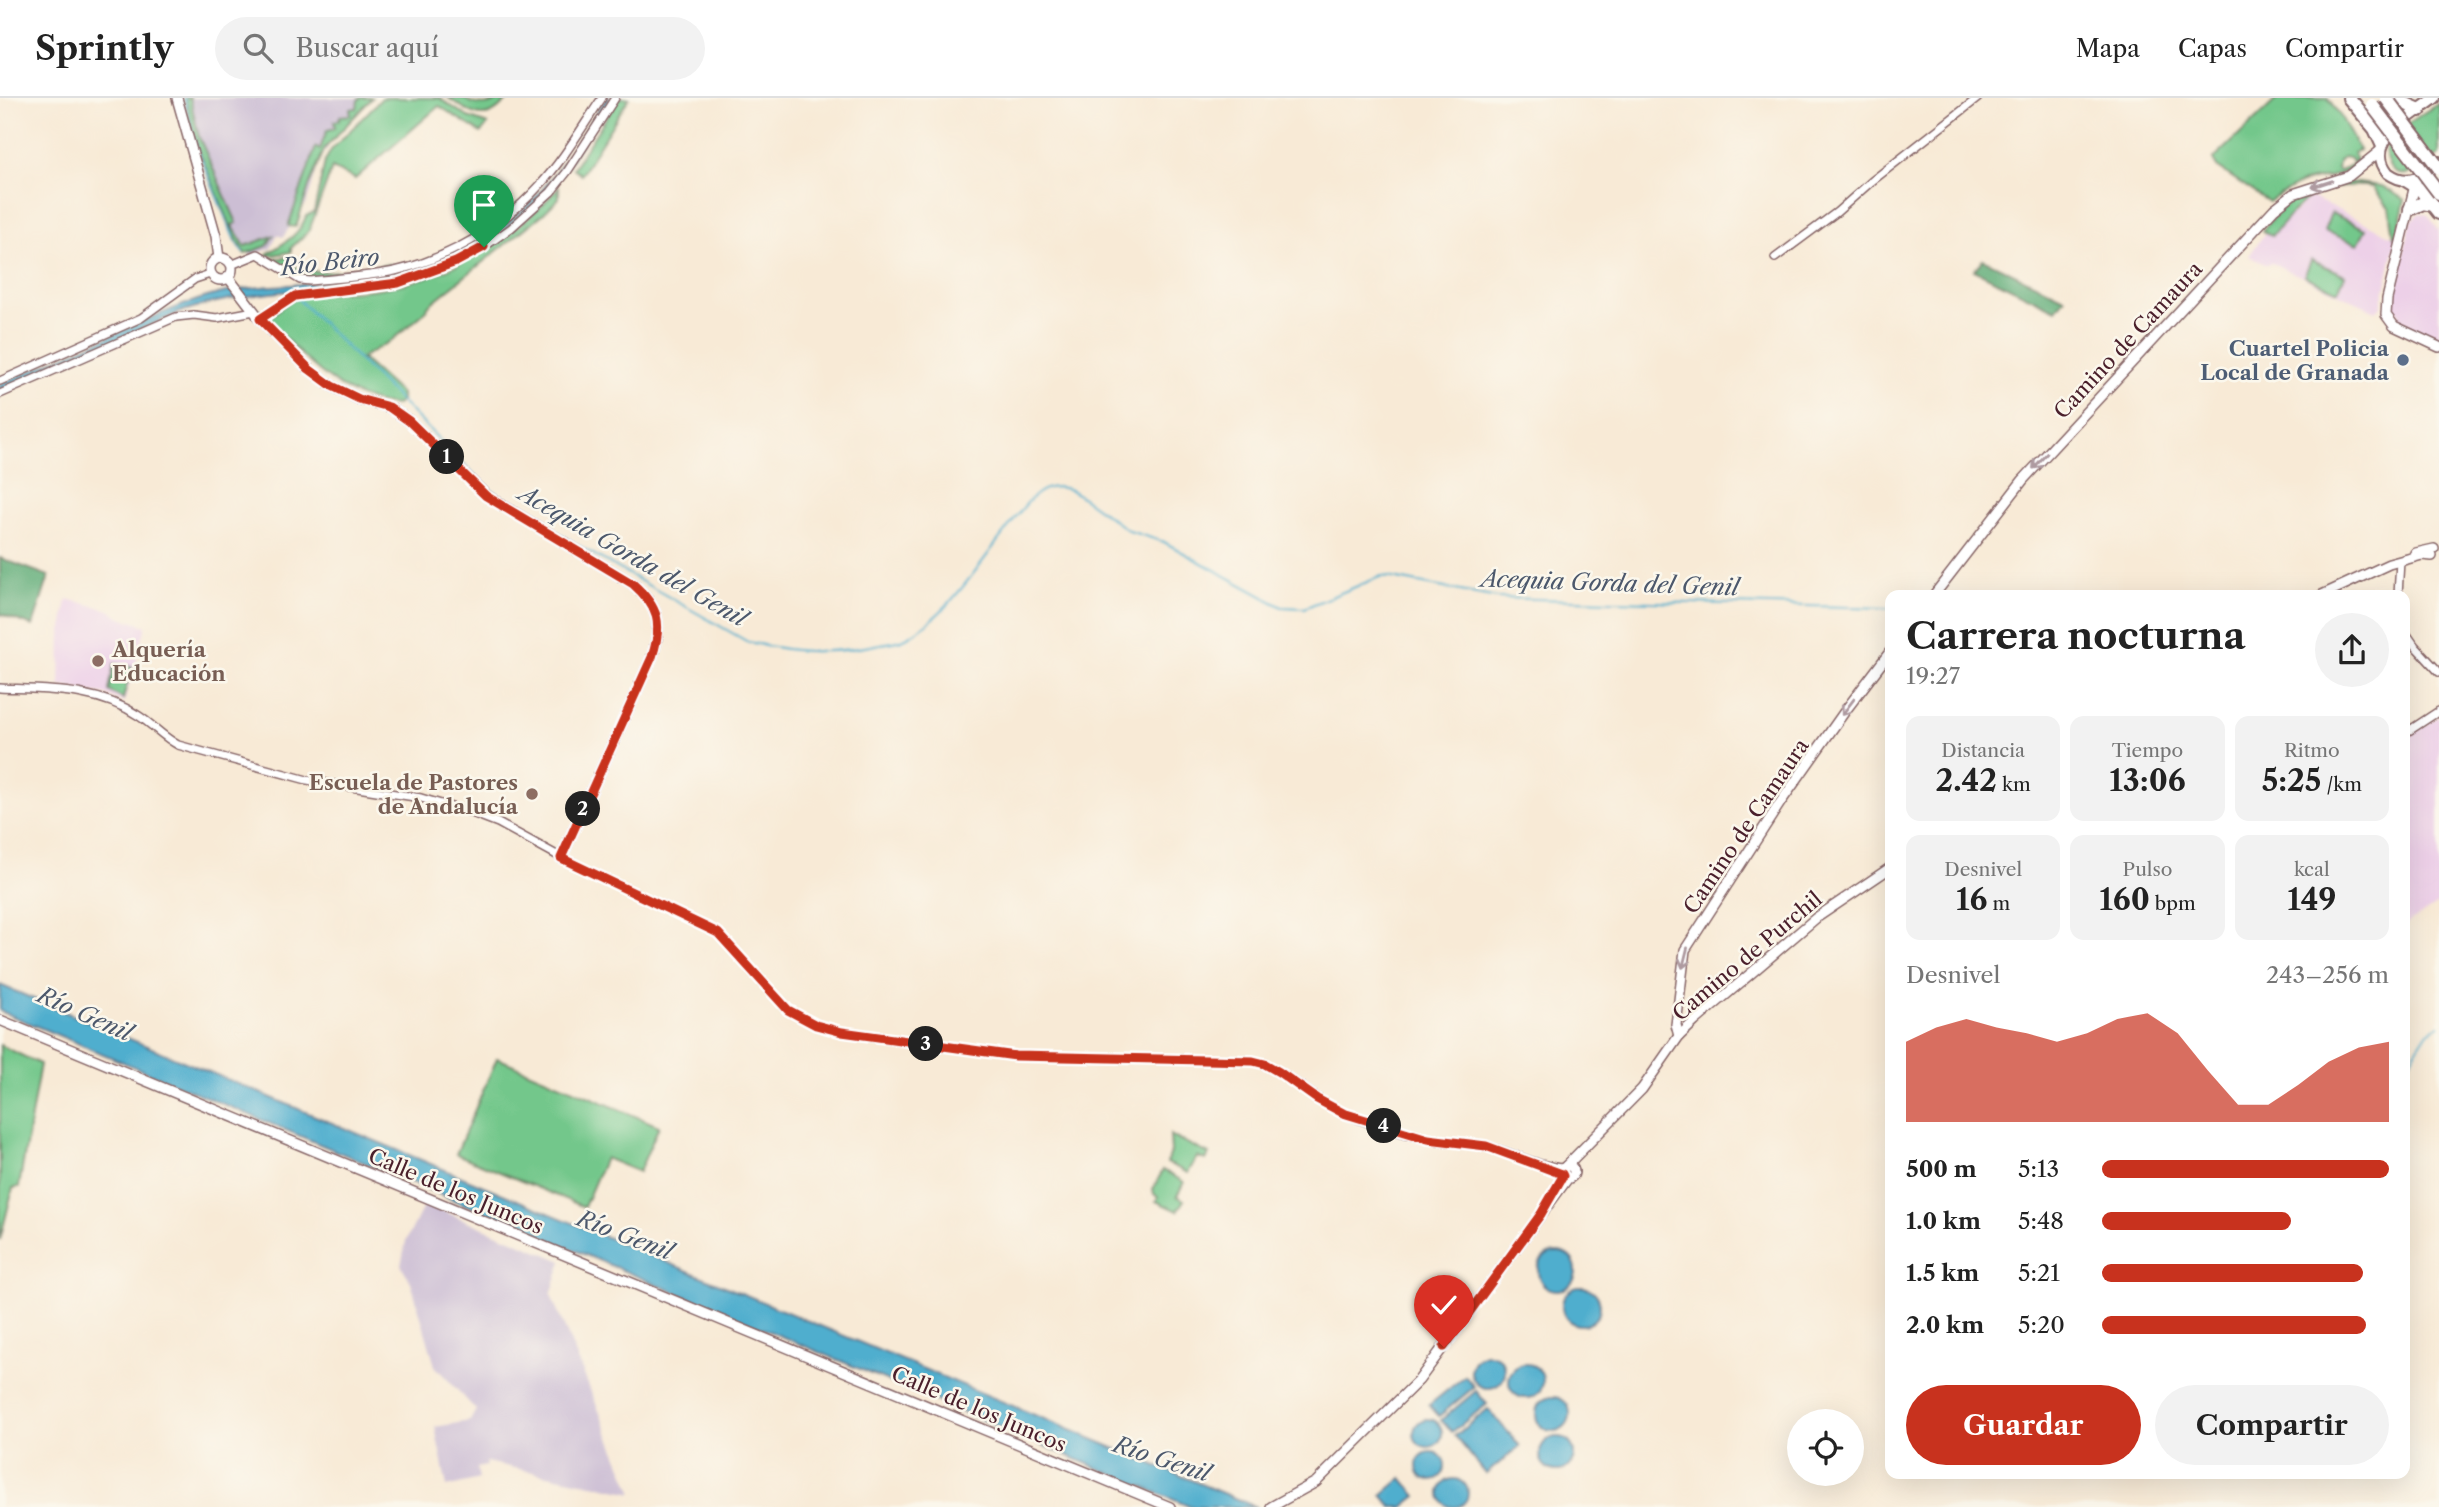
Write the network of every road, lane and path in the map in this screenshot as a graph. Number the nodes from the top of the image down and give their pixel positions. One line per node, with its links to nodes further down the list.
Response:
1 (177, 98): 17 (street)
2 (601, 98): 19 (street)
3 (615, 98): 22 (street)
4 (1978, 98): 18 (street)
5 (2348, 98): 11 (highway)
6 (2386, 98): 13 (highway, bridge)
7 (2400, 98): 10 (highway)
8 (2435, 98): 10 (main road)
9 (2370, 102): 15 (highway, bridge)
10 (2420, 110): 11 (main road)
11 (2381, 147): 14 (main road); 28 (street, Camino de Camaura, one-way to 28)
12 (2439, 162): 14 (main road)
13 (2439, 168)
14 (2410, 182): 15 (highway); 16 (street); 16 (street)
15 (2437, 203): 16 (highway)
16 (2410, 209): 23 (street)
17 (219, 258): 19 (street); 20 (street)
18 (1775, 258)
19 (231, 265): 21 (street)
20 (211, 274): 21 (street); 24 (street)
21 (228, 277): 22 (street)
22 (257, 315): 25 (street); 37 (street)
23 (2439, 347)
24 (0, 381)
25 (0, 394)
26 (2437, 550): 27 (street)
27 (2400, 561): 29 (street); 30 (street)
28 (1938, 590)
29 (2332, 590)
30 (2398, 590)
31 (2410, 639): 33 (street)
32 (1885, 659): 42 (street, Camino de Camaura, one-way to 42)
33 (2439, 672)
34 (0, 688): 37 (street)
35 (2439, 711): 36 (street)
36 (2410, 730)
37 (561, 858): 43 (street)
38 (1885, 871): 42 (street, Camino de Purchil)
39 (0, 1020): 41 (street, Calle de los Juncos)
40 (0, 1027): 41 (street)
41 (22, 1030): 45 (street, Calle de los Juncos)
42 (1679, 1036): 43 (street, Camino de Purchil)
43 (1566, 1172): 44 (street, Camino de Purchil)
44 (1273, 1505)
45 (1170, 1507)

